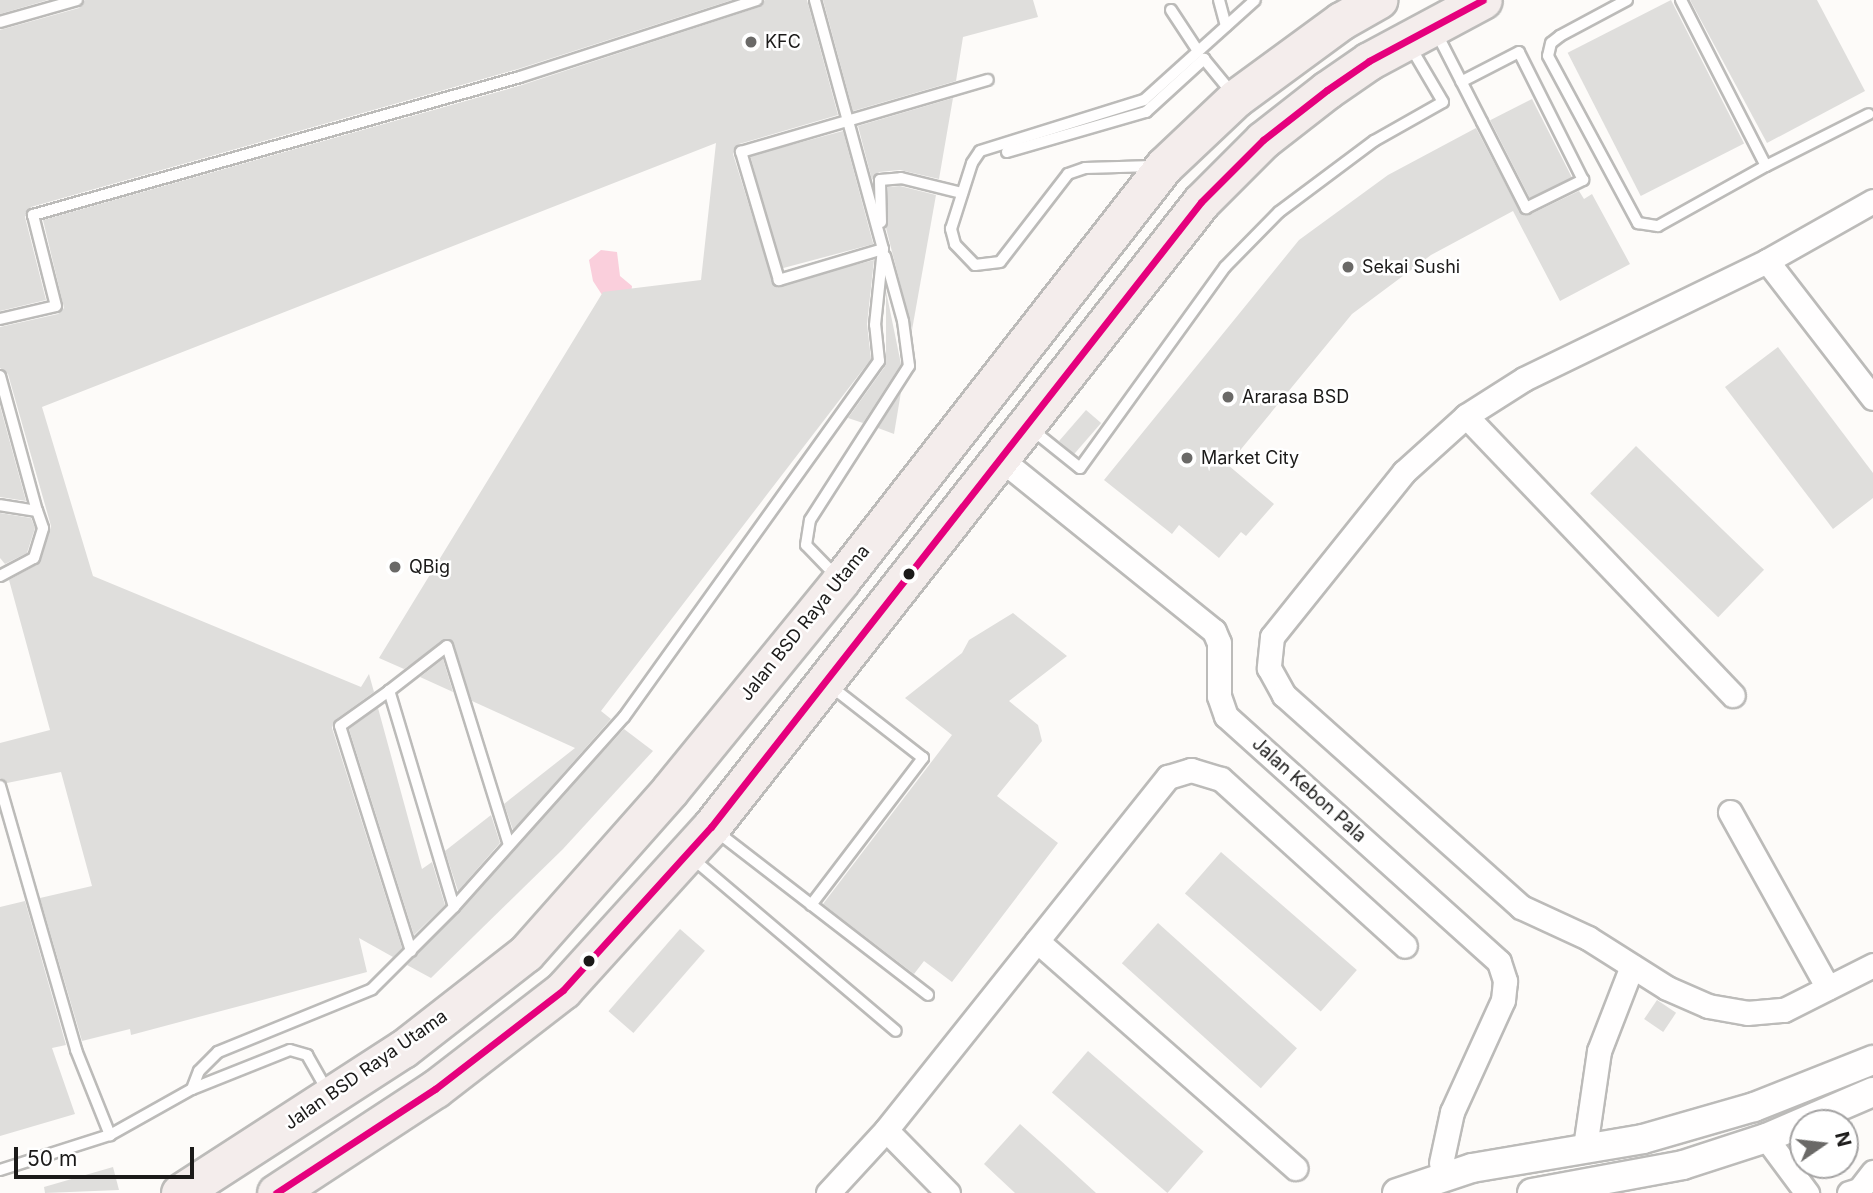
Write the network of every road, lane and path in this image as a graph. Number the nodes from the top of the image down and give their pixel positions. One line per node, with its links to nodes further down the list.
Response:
1 (78, 0): 11 (lane)
2 (757, 0): 29 (lane)
3 (815, 0): 19 (lane)
4 (1219, 0): 12 (lane)
5 (1255, 0): 12 (lane)
6 (1378, 0): 17 (main road, Jalan BSD Raya Utama)
7 (1483, 0): 13 (main road)
8 (1627, 0): 22 (lane)
9 (1681, 0): 22 (lane)
10 (1171, 10): 14 (lane)
11 (0, 22)
12 (1226, 26): 14 (lane)
13 (1420, 33): 16 (lane); 28 (main road); 33 (lane)
14 (1198, 51): 23 (lane)
15 (988, 80): 19 (lane)
16 (1461, 82): 16 (lane)
17 (1236, 98): 20 (lane); 21 (main road, Jalan BSD Raya Utama)
18 (1869, 114): 22 (lane)
19 (848, 121): 25 (lane); 25 (lane)
20 (1007, 152)
21 (1164, 166): 23 (lane); 27 (main road, Jalan BSD Raya Utama)
22 (1766, 166)
23 (962, 193): 25 (lane)
24 (1873, 201): 26 (street)
25 (883, 249): 38 (lane); 45 (lane)
26 (1766, 261): 31 (street); 32 (street)
27 (1071, 281): 28 (main road); 38 (main road, Jalan BSD Raya Utama)
28 (1115, 310): 33 (main road)
29 (0, 319)
30 (0, 376): 36 (lane)
31 (1873, 398)
32 (1465, 416): 41 (street); 52 (street)
33 (1027, 426): 34 (main road)
34 (1002, 460): 39 (main road); 64 (street, Jalan Kebon Pala)
35 (0, 505): 36 (lane)
36 (37, 511): 37 (lane)
37 (0, 576)
38 (841, 580): 59 (main road, Jalan BSD Raya Utama)
39 (825, 683): 44 (main road); 46 (lane)
40 (389, 691): 45 (lane); 47 (lane); 50 (lane)
41 (1733, 695)
42 (0, 786): 61 (lane)
43 (1730, 812): 53 (street)
44 (699, 841): 46 (lane); 55 (lane); 70 (main road)
45 (509, 845): 47 (lane)
46 (811, 905): 54 (lane)
47 (454, 906): 50 (lane)
48 (1037, 941): 49 (street); 60 (street); 65 (street)
49 (1405, 946)
50 (411, 951): 57 (lane)
51 (1873, 965): 53 (street)
52 (1632, 966): 53 (street); 63 (street)
53 (1828, 988)
54 (928, 995)
55 (895, 1031)
56 (1873, 1060): 63 (street)
57 (192, 1089): 59 (lane); 61 (lane)
58 (1873, 1092): 62 (street)
59 (330, 1097): 69 (main road, Jalan BSD Raya Utama)
60 (886, 1130): 71 (street); 72 (street)
61 (110, 1135): 66 (lane)
62 (1766, 1138): 74 (street); 75 (street)
63 (1586, 1147): 73 (street)
64 (1441, 1163)
65 (1295, 1168)
66 (0, 1170)
67 (1873, 1171): 68 (street)
68 (1858, 1192)
69 (180, 1193)
70 (276, 1193)
71 (828, 1193)
72 (948, 1193)
73 (1396, 1193)
74 (1532, 1193)
75 (1807, 1193)

